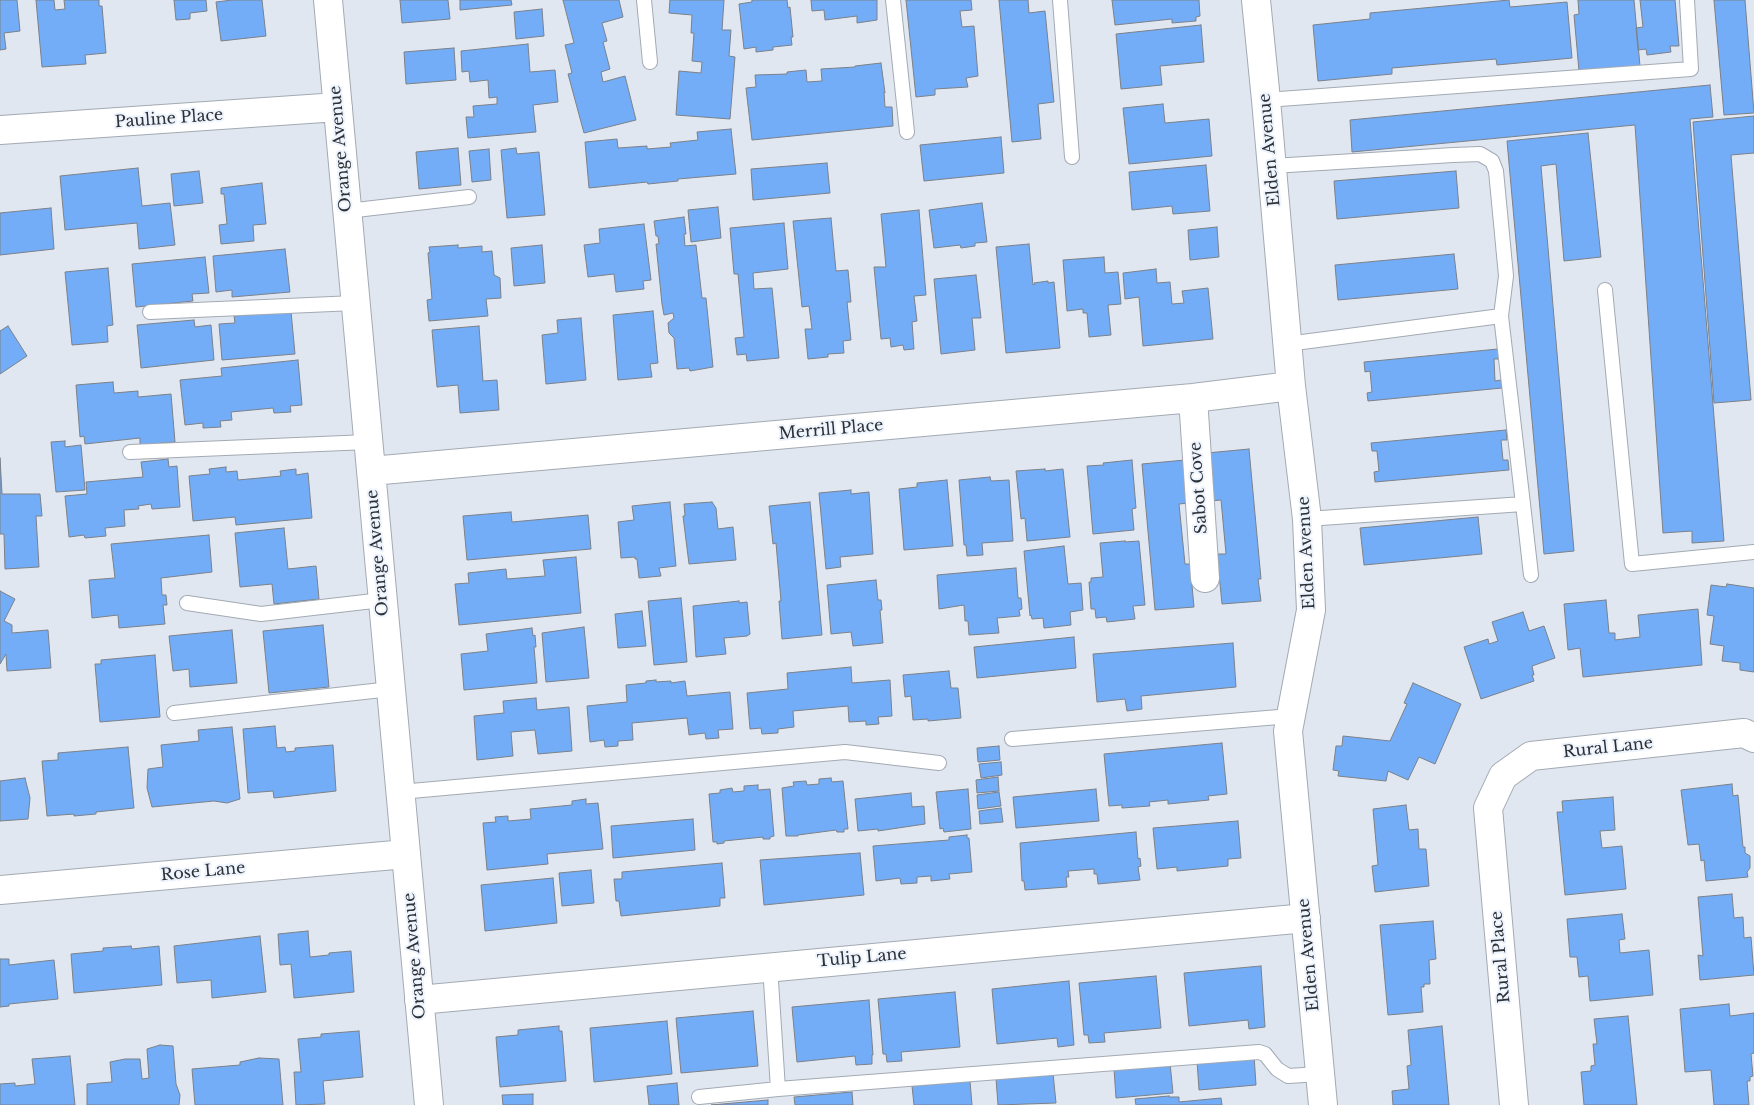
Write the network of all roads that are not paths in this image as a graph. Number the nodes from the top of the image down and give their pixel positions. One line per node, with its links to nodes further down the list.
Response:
1 (328, 0): 9 (street, Orange Avenue)
2 (644, 0): 7 (lane)
3 (893, 0): 11 (lane)
4 (1060, 0): 12 (lane)
5 (1256, 0): 8 (street, Elden Avenue)
6 (1687, 0): 8 (lane)
7 (650, 62)
8 (1266, 100): 13 (street, Elden Avenue)
9 (338, 107): 10 (street, Pauline Place); 15 (street, Orange Avenue)
10 (0, 130)
11 (906, 132)
12 (1072, 157)
13 (1272, 166): 19 (lane); 20 (street, Elden Avenue)
14 (469, 197): 15 (lane)
15 (347, 211): 17 (street, Orange Avenue)
16 (1606, 290): 28 (lane)
17 (355, 303): 18 (lane); 23 (street, Orange Avenue)
18 (150, 312)
19 (1501, 316): 20 (lane); 26 (lane)
20 (1286, 344): 21 (street, Elden Avenue)
21 (1291, 386): 22 (street, Merrill Place); 27 (street, Elden Avenue)
22 (1193, 398): 25 (street, Merrill Place); 30 (street, Sabot Cove)
23 (368, 442): 24 (lane); 25 (street, Orange Avenue)
24 (130, 452)
25 (371, 471): 31 (street, Orange Avenue)
26 (1523, 504): 27 (lane); 29 (lane)
27 (1307, 520): 35 (street, Elden Avenue)
28 (1754, 552)
29 (1531, 574)
30 (1205, 578)
31 (382, 600): 32 (lane); 33 (street, Orange Avenue)
32 (187, 603)
33 (390, 689): 34 (lane); 39 (street, Orange Avenue)
34 (174, 713)
35 (1290, 716): 37 (lane); 43 (street, Elden Avenue)
36 (1754, 738): 40 (street, Rural Lane)
37 (1012, 739)
38 (939, 763): 39 (lane)
39 (400, 792): 41 (street, Orange Avenue)
40 (1488, 808): 51 (street, Rural Place)
41 (406, 854): 42 (street, Rose Lane); 45 (street, Orange Avenue)
42 (0, 890)
43 (1306, 918): 44 (street, Tulip Lane); 46 (street, Elden Avenue)
44 (770, 966): 45 (street, Tulip Lane); 47 (lane)
45 (419, 1000): 49 (street, Orange Avenue)
46 (1320, 1074): 47 (lane); 50 (street, Elden Avenue)
47 (778, 1089): 48 (lane)
48 (699, 1097)
49 (429, 1105)
50 (1324, 1105)
51 (1514, 1105)

